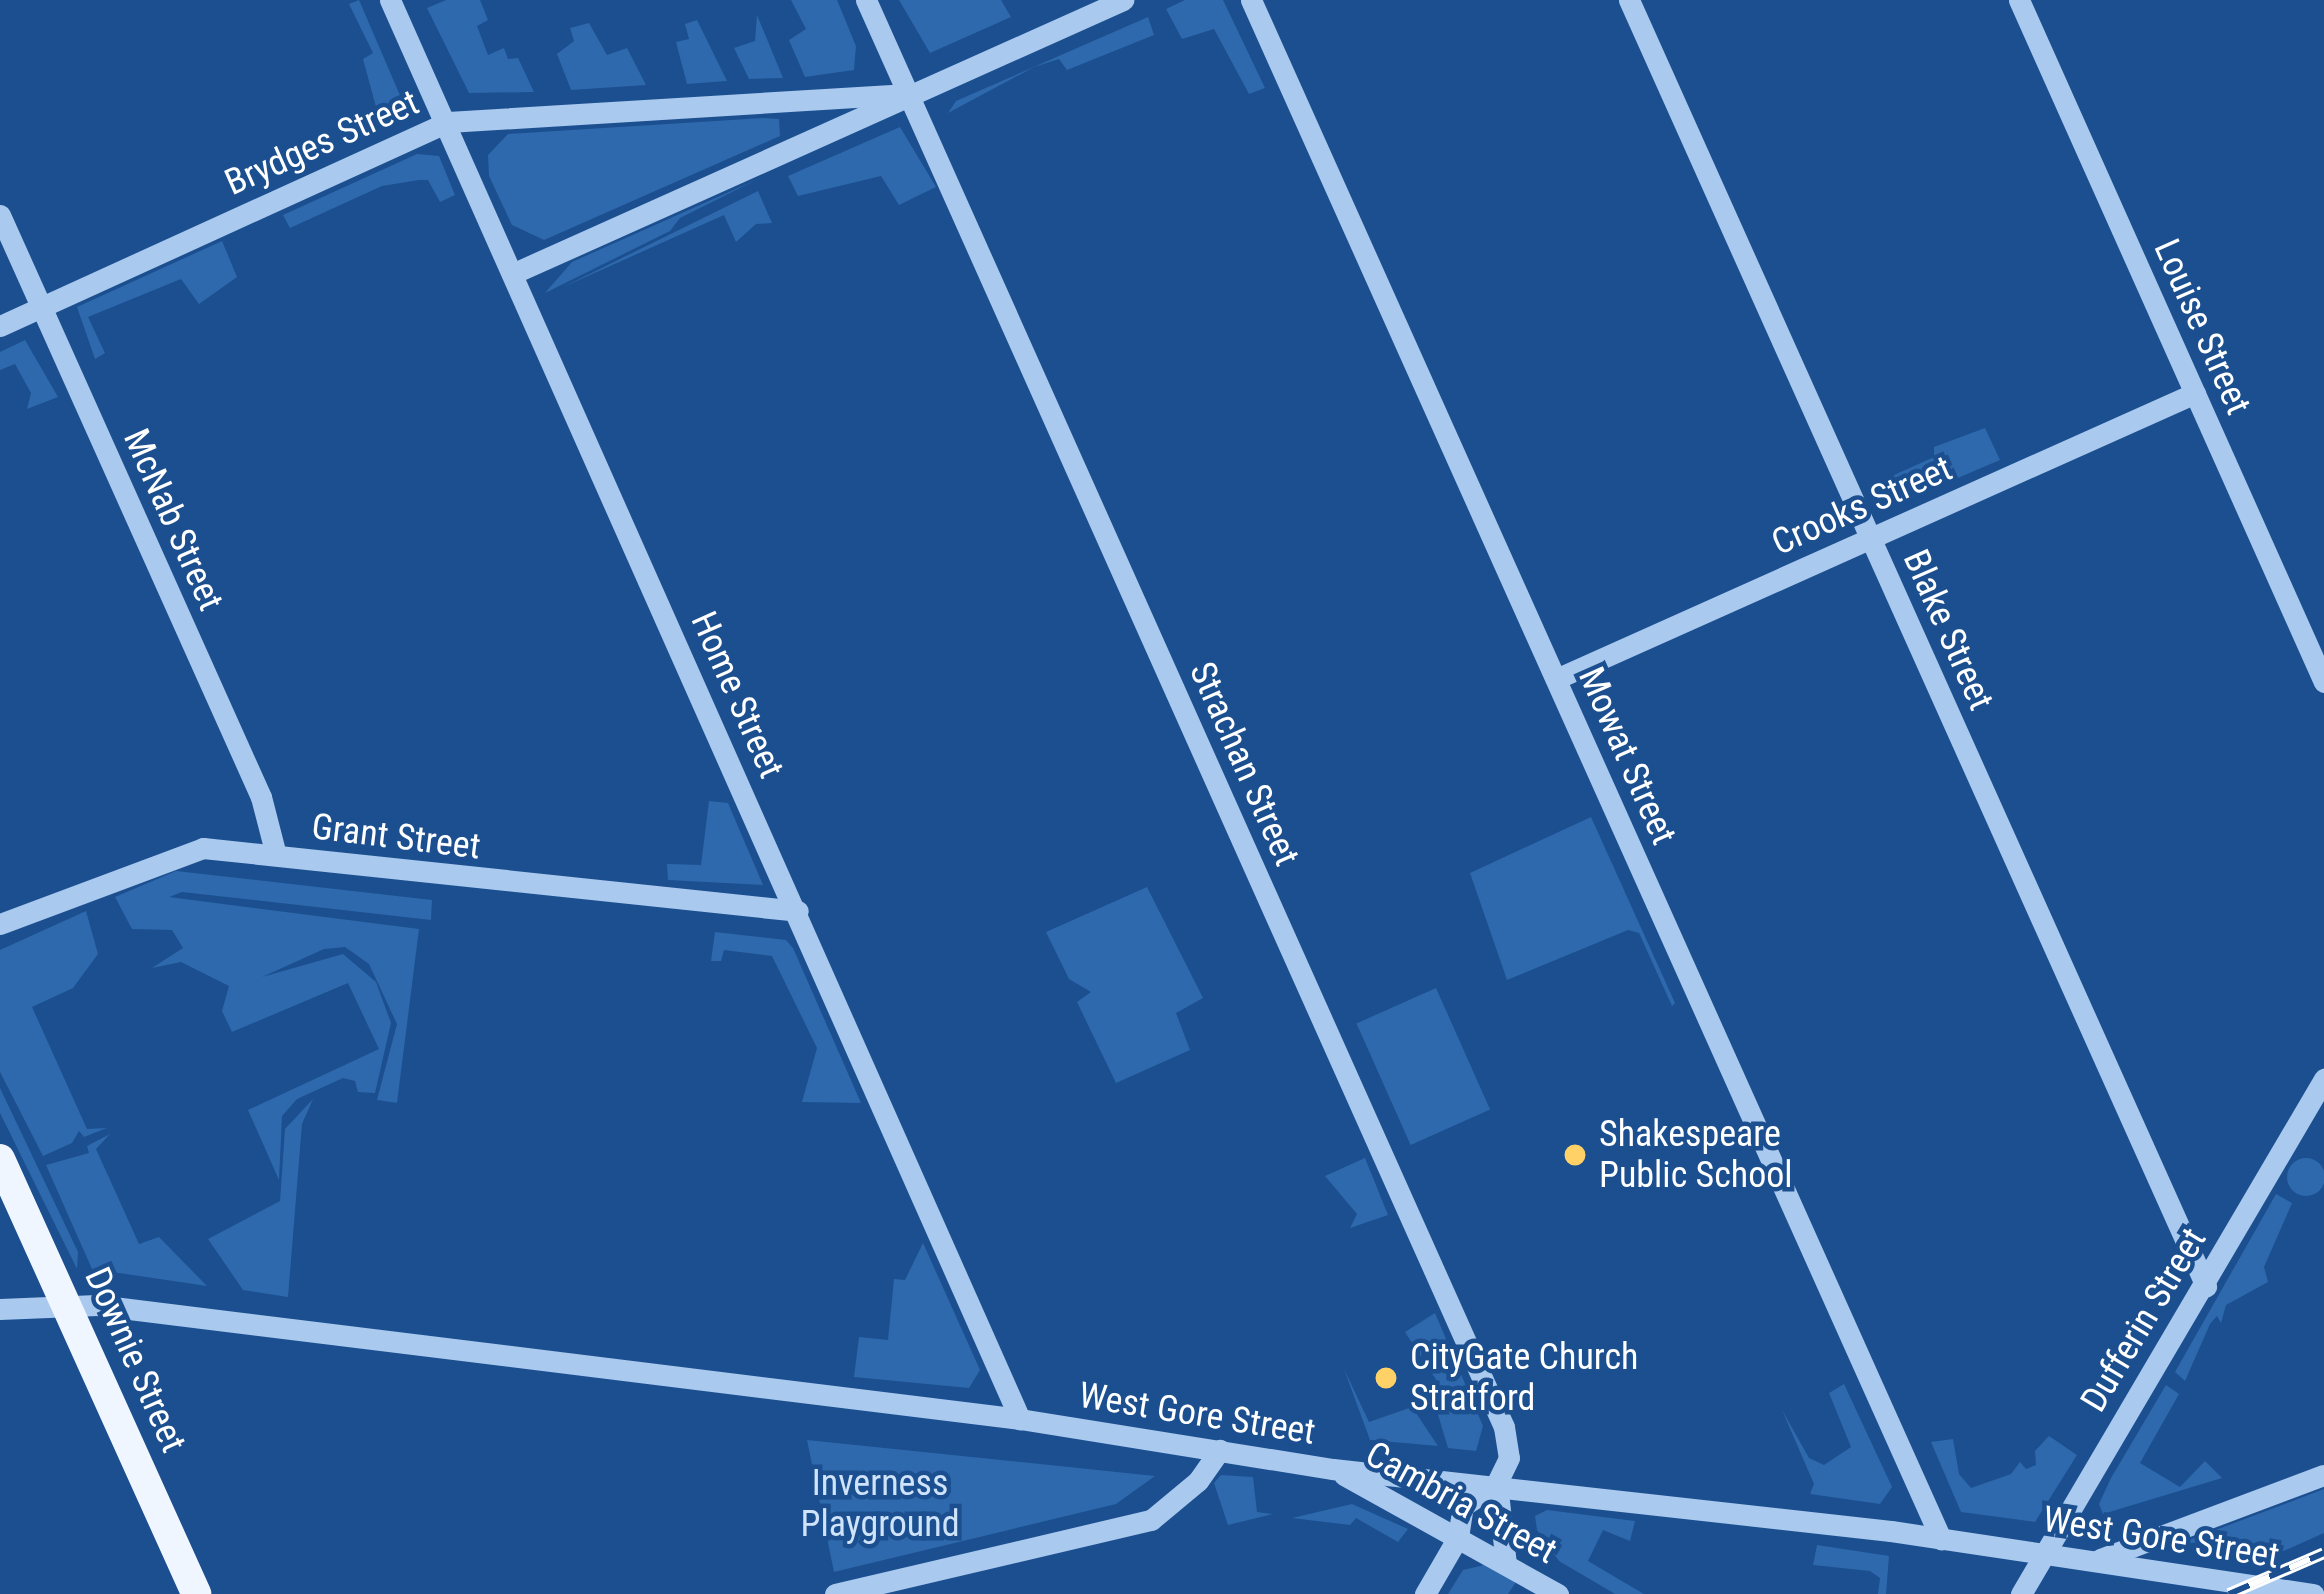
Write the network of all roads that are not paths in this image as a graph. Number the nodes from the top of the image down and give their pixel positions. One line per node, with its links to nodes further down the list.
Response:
1 (390, 0): 8 (street, Home Street)
2 (866, 0): 7 (street, Strachan Street)
3 (1123, 0): 7 (street, Brydges Street)
4 (1251, 0): 15 (street, Mowat Street)
5 (1630, 0): 14 (street, Blake Street)
6 (2019, 0): 13 (street, Louise Street)
7 (908, 94): 8 (street, Brydges Street); 10 (street, Brydges Street); 29 (street, Strachan Street)
8 (448, 122): 10 (street, Home Street); 11 (street, Brydges Street)
9 (0, 215): 11 (street, McNab Street)
10 (512, 274): 18 (street, Home Street)
11 (41, 306): 12 (street, Brydges Street); 17 (street, McNab Street)
12 (0, 326)
13 (2195, 393): 14 (street, Crooks Street); 16 (street, Louise Street)
14 (1871, 538): 15 (street, Crooks Street); 22 (street, Blake Street)
15 (1556, 679): 31 (street, Mowat Street)
16 (2324, 682)
17 (276, 855): 18 (street, Grant Street); 19 (street, Grant Street)
18 (798, 911): 25 (street, Home Street)
19 (0, 924)
20 (2324, 1079): 22 (street, Dufferin Street)
21 (0, 1159): 23 (main road, Downie Street)
22 (2206, 1286): 32 (street, Dufferin Street)
23 (70, 1305): 24 (street, West Gore Street); 25 (street, West Gore Street); 35 (main road, Downie Street)
24 (0, 1309)
25 (1020, 1419): 26 (street, West Gore Street)
26 (1220, 1450): 27 (street, West Gore Street); 36 (street)
27 (1333, 1469): 29 (street, West Gore Street); 30 (street, Cambria Street)
28 (2324, 1475): 33 (street)
29 (1497, 1484): 30 (street); 31 (street, West Gore Street); 34 (street, Strachan Street)
30 (1458, 1537): 34 (street, Cambria Street); 37 (street)
31 (1941, 1539): 32 (street, West Gore Street)
32 (2045, 1553): 33 (street, West Gore Street); 39 (street, Dufferin Street)
33 (2098, 1560): 40 (street, West Gore Street)
34 (1506, 1564): 38 (street, Cambria Street)
35 (196, 1594)
36 (836, 1594)
37 (1425, 1594)
38 (1558, 1594)
39 (2021, 1594)
40 (2313, 1594)

